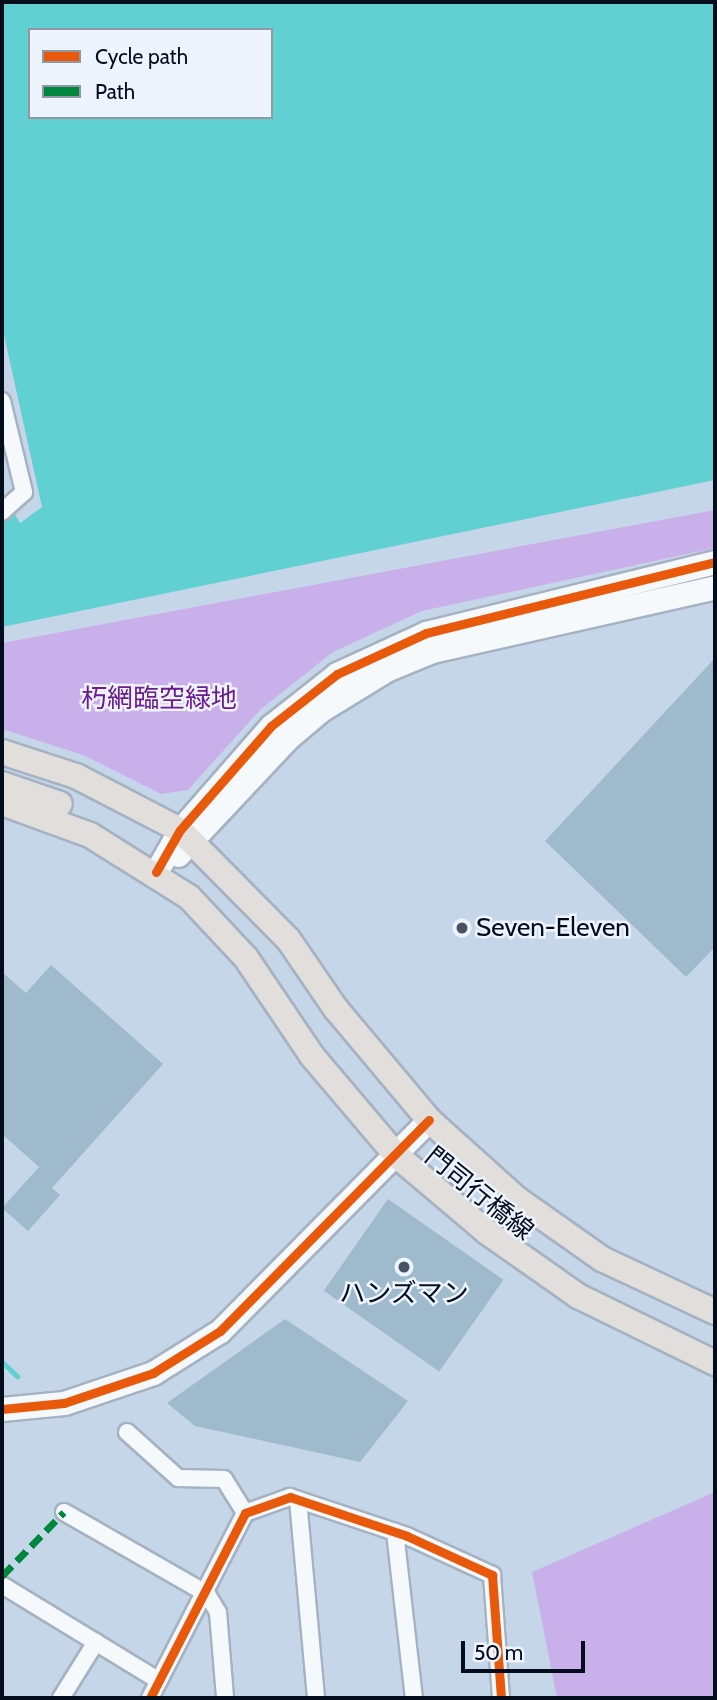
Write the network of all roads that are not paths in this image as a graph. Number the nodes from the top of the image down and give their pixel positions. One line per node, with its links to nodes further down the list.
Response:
1 (2, 401): 2 (street)
2 (8, 507)
3 (715, 562): 8 (street)
4 (715, 587): 8 (street)
5 (2, 752): 8 (main road, 門司行橋線)
6 (2, 784): 9 (main road)
7 (2, 803): 9 (main road, 門司行橋線)
8 (187, 836): 9 (street); 10 (main road, 門司行橋線)
9 (156, 872): 11 (main road, 門司行橋線)
10 (429, 1121): 11 (street); 12 (main road, 門司行橋線)
11 (396, 1155): 13 (main road, 門司行橋線); 14 (street)
12 (715, 1312)
13 (715, 1363)
14 (2, 1409)
15 (127, 1432): 18 (street)
16 (298, 1500): 18 (street); 19 (street); 27 (street)
17 (64, 1512): 21 (street)
18 (245, 1513): 21 (street)
19 (395, 1532): 28 (street); 29 (street)
20 (2, 1585): 22 (street)
21 (207, 1594): 23 (street); 26 (street)
22 (96, 1642): 23 (street); 24 (street)
23 (159, 1681): 25 (street)
24 (61, 1698)
25 (150, 1698)
26 (225, 1698)
27 (316, 1698)
28 (414, 1698)
29 (502, 1698)

